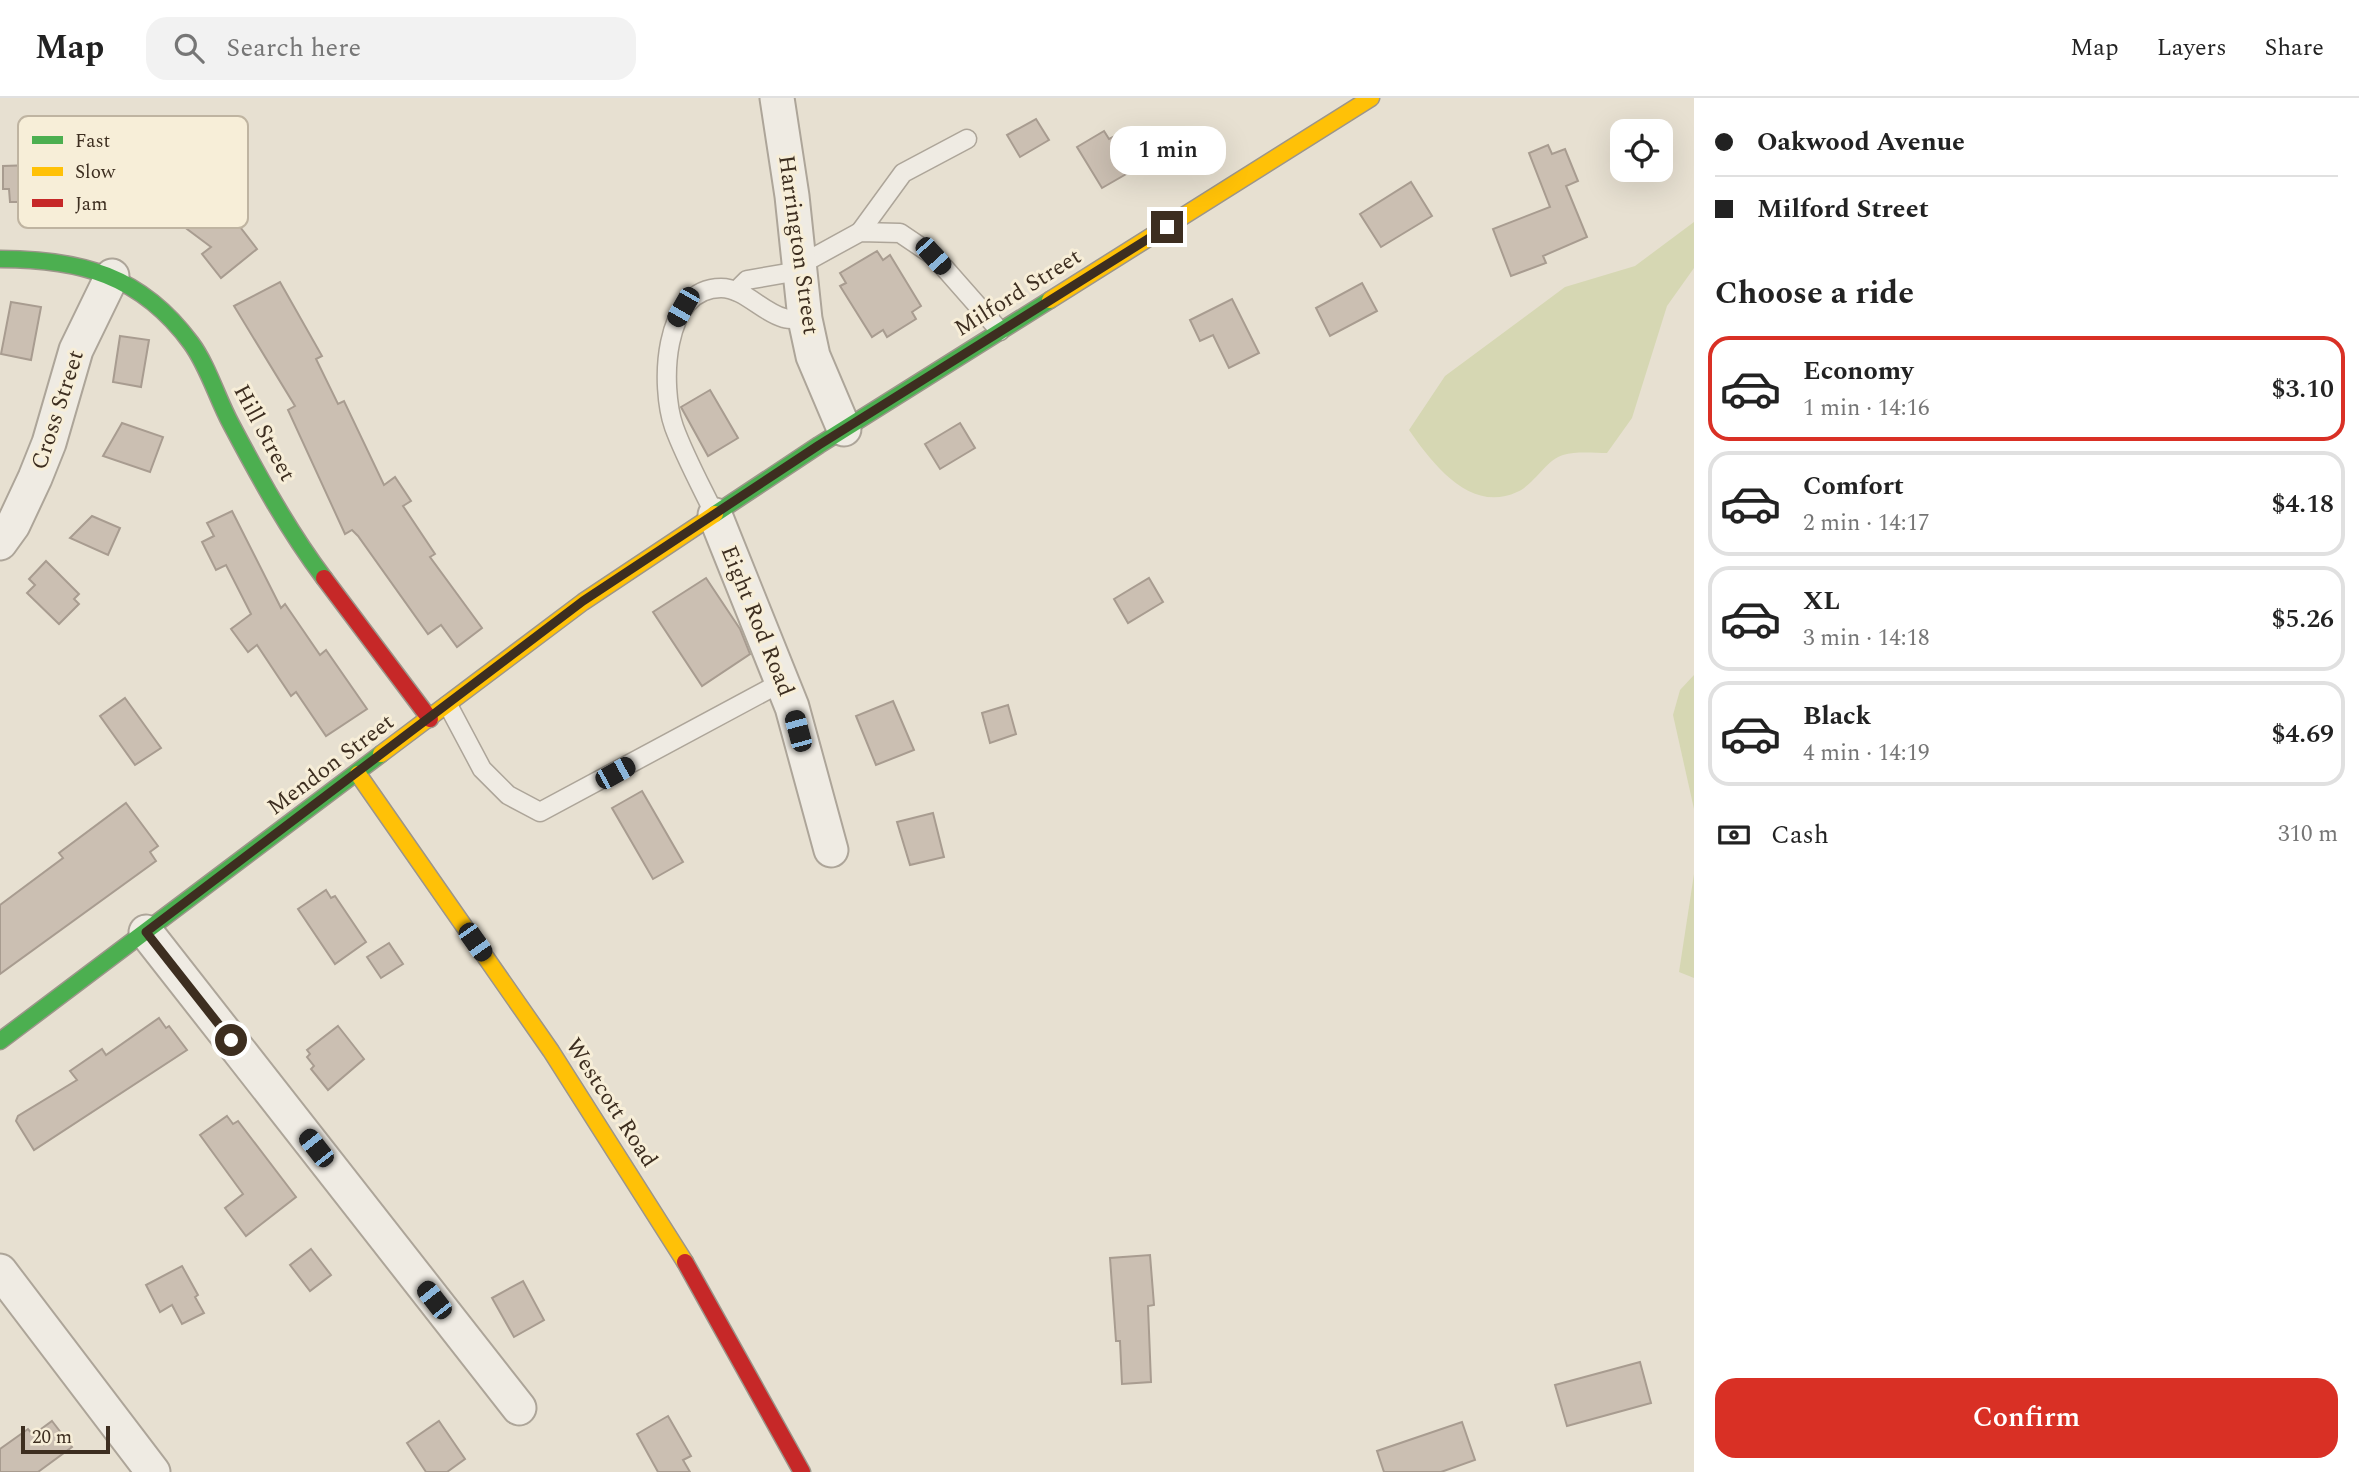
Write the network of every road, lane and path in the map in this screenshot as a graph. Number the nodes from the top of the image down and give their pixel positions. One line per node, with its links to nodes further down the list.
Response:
1 (777, 98): 6 (street, Harrington Street)
2 (1371, 98): 10 (main road, Milford Street)
3 (967, 139): 4 (lane)
4 (860, 232): 6 (lane); 10 (lane)
5 (0, 259): 7 (main road, Hill Street)
6 (799, 269): 8 (lane); 9 (street, Harrington Street)
7 (112, 275): 13 (street, Cross Street); 16 (main road, Hill Street)
8 (736, 291): 9 (lane); 12 (lane)
9 (805, 319): 11 (street, Harrington Street)
10 (1000, 331): 11 (main road, Milford Street)
11 (844, 429): 12 (main road, Milford Street)
12 (703, 522): 14 (street, Eight Rod Road); 15 (main road, Mendon Street)
13 (0, 543)
14 (782, 682): 15 (lane); 18 (street, Eight Rod Road)
15 (448, 705): 16 (main road, Mendon Street)
16 (430, 719): 17 (main road, Mendon Street)
17 (358, 774): 19 (main road, Mendon Street); 24 (main road, Westcott Road)
18 (831, 850)
19 (146, 932): 20 (main road, Mendon Street); 22 (street)
20 (0, 1041)
21 (0, 1271): 23 (street)
22 (519, 1408)
23 (153, 1472)
24 (802, 1472)

